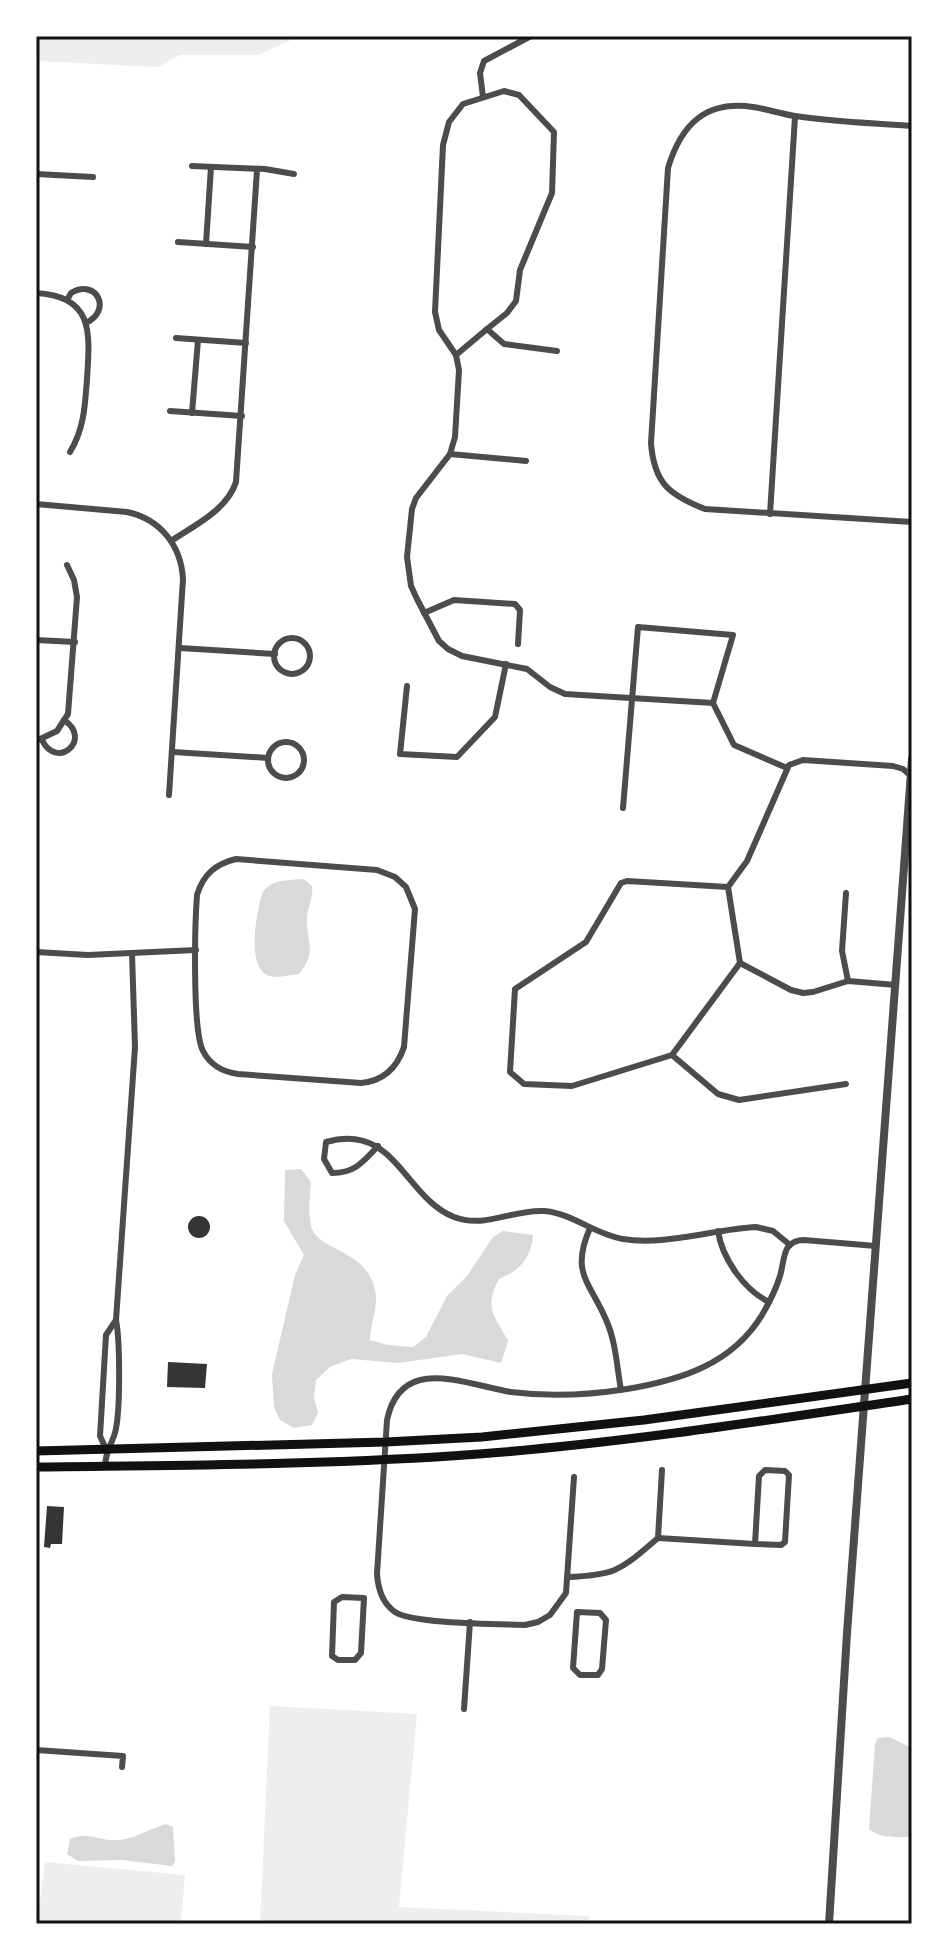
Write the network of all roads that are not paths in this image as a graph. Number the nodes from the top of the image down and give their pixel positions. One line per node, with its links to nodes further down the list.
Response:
1 (531, 36): 2 (street)
2 (483, 97): 17 (street); 22 (street)
3 (795, 117): 4 (street); 30 (street); 30 (street)
4 (912, 126)
5 (192, 166): 6 (street)
6 (211, 167): 7 (street); 12 (street)
7 (257, 170): 9 (street); 13 (street)
8 (36, 174): 10 (street)
9 (294, 174)
10 (93, 177)
11 (178, 242): 12 (street)
12 (206, 244): 13 (street)
13 (253, 247): 20 (street)
14 (36, 293): 15 (street)
15 (67, 300): 16 (street); 16 (street)
16 (86, 323): 26 (street)
17 (487, 329): 21 (street); 22 (street)
18 (176, 338): 19 (street)
19 (198, 340): 20 (street); 24 (street)
20 (246, 343): 25 (street)
21 (557, 351)
22 (456, 355): 27 (street)
23 (170, 411): 24 (street)
24 (192, 413): 25 (street)
25 (242, 416): 32 (street)
26 (70, 452)
27 (450, 454): 28 (street); 34 (street)
28 (526, 461)
29 (36, 504): 32 (street)
30 (770, 514): 31 (street)
31 (912, 522)
32 (171, 541): 38 (street)
33 (67, 565): 36 (street)
34 (424, 613): 37 (street); 40 (street)
35 (36, 640): 36 (street)
36 (75, 642): 44 (street)
37 (518, 644)
38 (180, 648): 39 (street); 46 (street)
39 (275, 654): 39 (street)
40 (506, 664): 41 (street); 42 (street)
41 (407, 686)
42 (632, 698): 43 (street); 43 (street); 52 (street)
43 (713, 703): 49 (street)
44 (64, 720): 45 (street); 45 (street)
45 (39, 741)
46 (173, 752): 47 (street); 51 (street)
47 (268, 758): 47 (street)
48 (912, 759): 50 (street)
49 (787, 768): 50 (street); 53 (street)
50 (911, 777): 60 (street)
51 (169, 795)
52 (623, 808)
53 (728, 887): 58 (street); 61 (street)
54 (846, 893): 59 (street)
55 (196, 950): 55 (street); 57 (street)
56 (36, 952): 57 (street)
57 (132, 953): 69 (street)
58 (740, 963): 59 (street); 61 (street)
59 (848, 981): 60 (street)
60 (896, 985): 67 (street)
61 (672, 1055): 62 (street)
62 (846, 1084)
63 (378, 1146): 63 (street); 64 (street)
64 (590, 1228): 65 (street); 71 (street)
65 (718, 1231): 66 (street); 68 (street)
66 (790, 1245): 67 (street); 68 (street)
67 (876, 1246): 72 (street)
68 (769, 1302): 71 (street)
69 (116, 1320): 76 (street); 76 (street)
70 (912, 1383): 72 (main road)
71 (621, 1390): 75 (street)
72 (866, 1391): 74 (street); 75 (main road)
73 (912, 1399): 74 (main road)
74 (865, 1406): 78 (main road); 93 (street)
75 (386, 1442): 76 (main road); 78 (street)
76 (106, 1449): 77 (main road); 79 (street)
77 (36, 1451)
78 (384, 1460): 79 (main road); 86 (street)
79 (105, 1466): 80 (main road)
80 (36, 1467)
81 (662, 1470): 83 (street)
82 (574, 1477): 85 (street)
83 (658, 1538): 84 (street); 85 (street)
84 (755, 1544): 84 (street)
85 (567, 1577): 89 (street)
86 (380, 1592): 87 (street); 89 (street)
87 (364, 1598): 87 (street)
88 (575, 1612): 88 (street)
89 (470, 1622): 90 (street)
90 (464, 1709)
91 (36, 1750): 92 (street)
92 (122, 1767)
93 (829, 1924)

